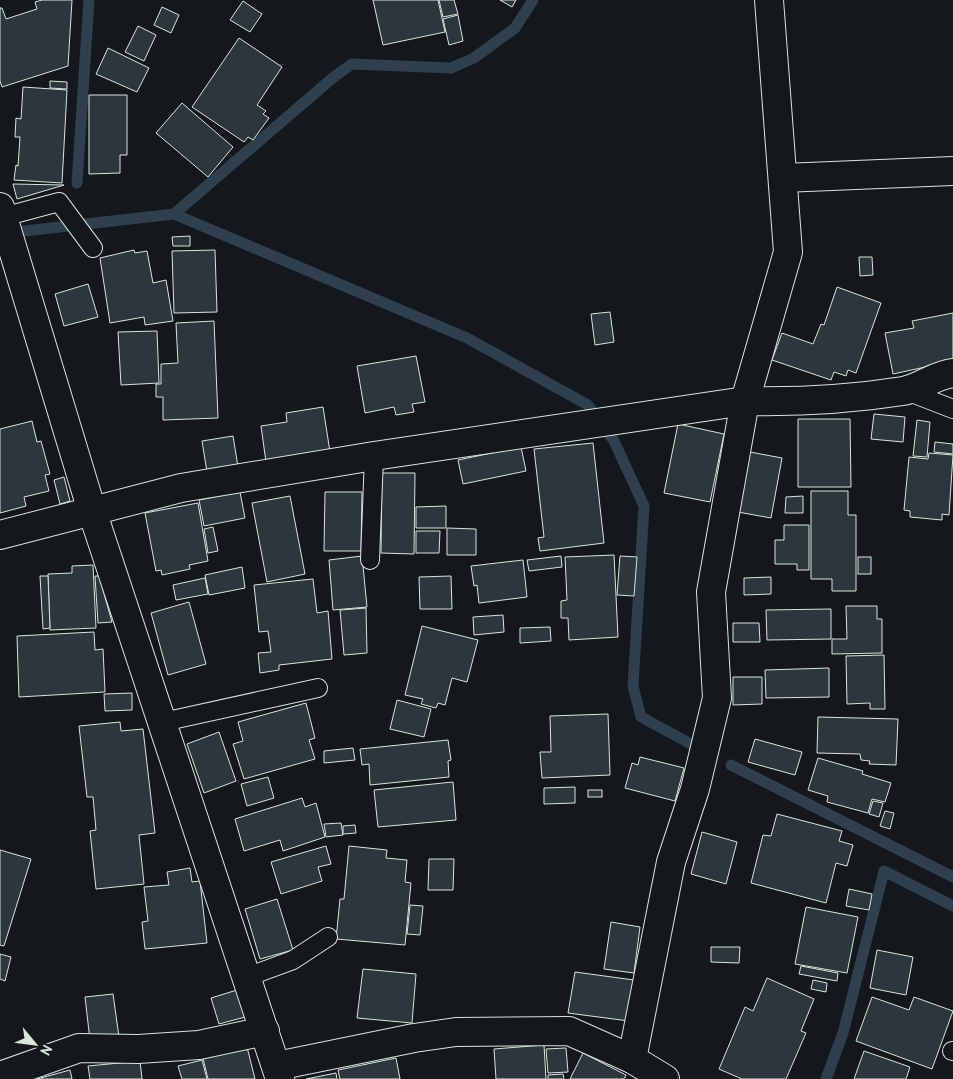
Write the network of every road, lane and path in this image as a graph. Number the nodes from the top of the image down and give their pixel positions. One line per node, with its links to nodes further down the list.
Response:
1 (769, 0): 3 (street)
2 (953, 171): 3 (street)
3 (782, 178): 8 (street)
4 (2, 215): 5 (lane); 11 (street)
5 (90, 243)
6 (953, 373): 7 (street)
7 (904, 390): 8 (street); 9 (lane)
8 (745, 401): 10 (street); 19 (street)
9 (953, 409)
10 (374, 456): 11 (street); 13 (lane)
11 (92, 511): 12 (street); 15 (street)
12 (0, 535)
13 (370, 560)
14 (318, 688): 15 (lane)
15 (163, 722): 17 (street)
16 (328, 937): 17 (lane)
17 (247, 977): 18 (street)
18 (265, 1031): 20 (street); 21 (street)
19 (632, 1059): 20 (street); 22 (street)
20 (278, 1073)
21 (0, 1076)
22 (665, 1079)

